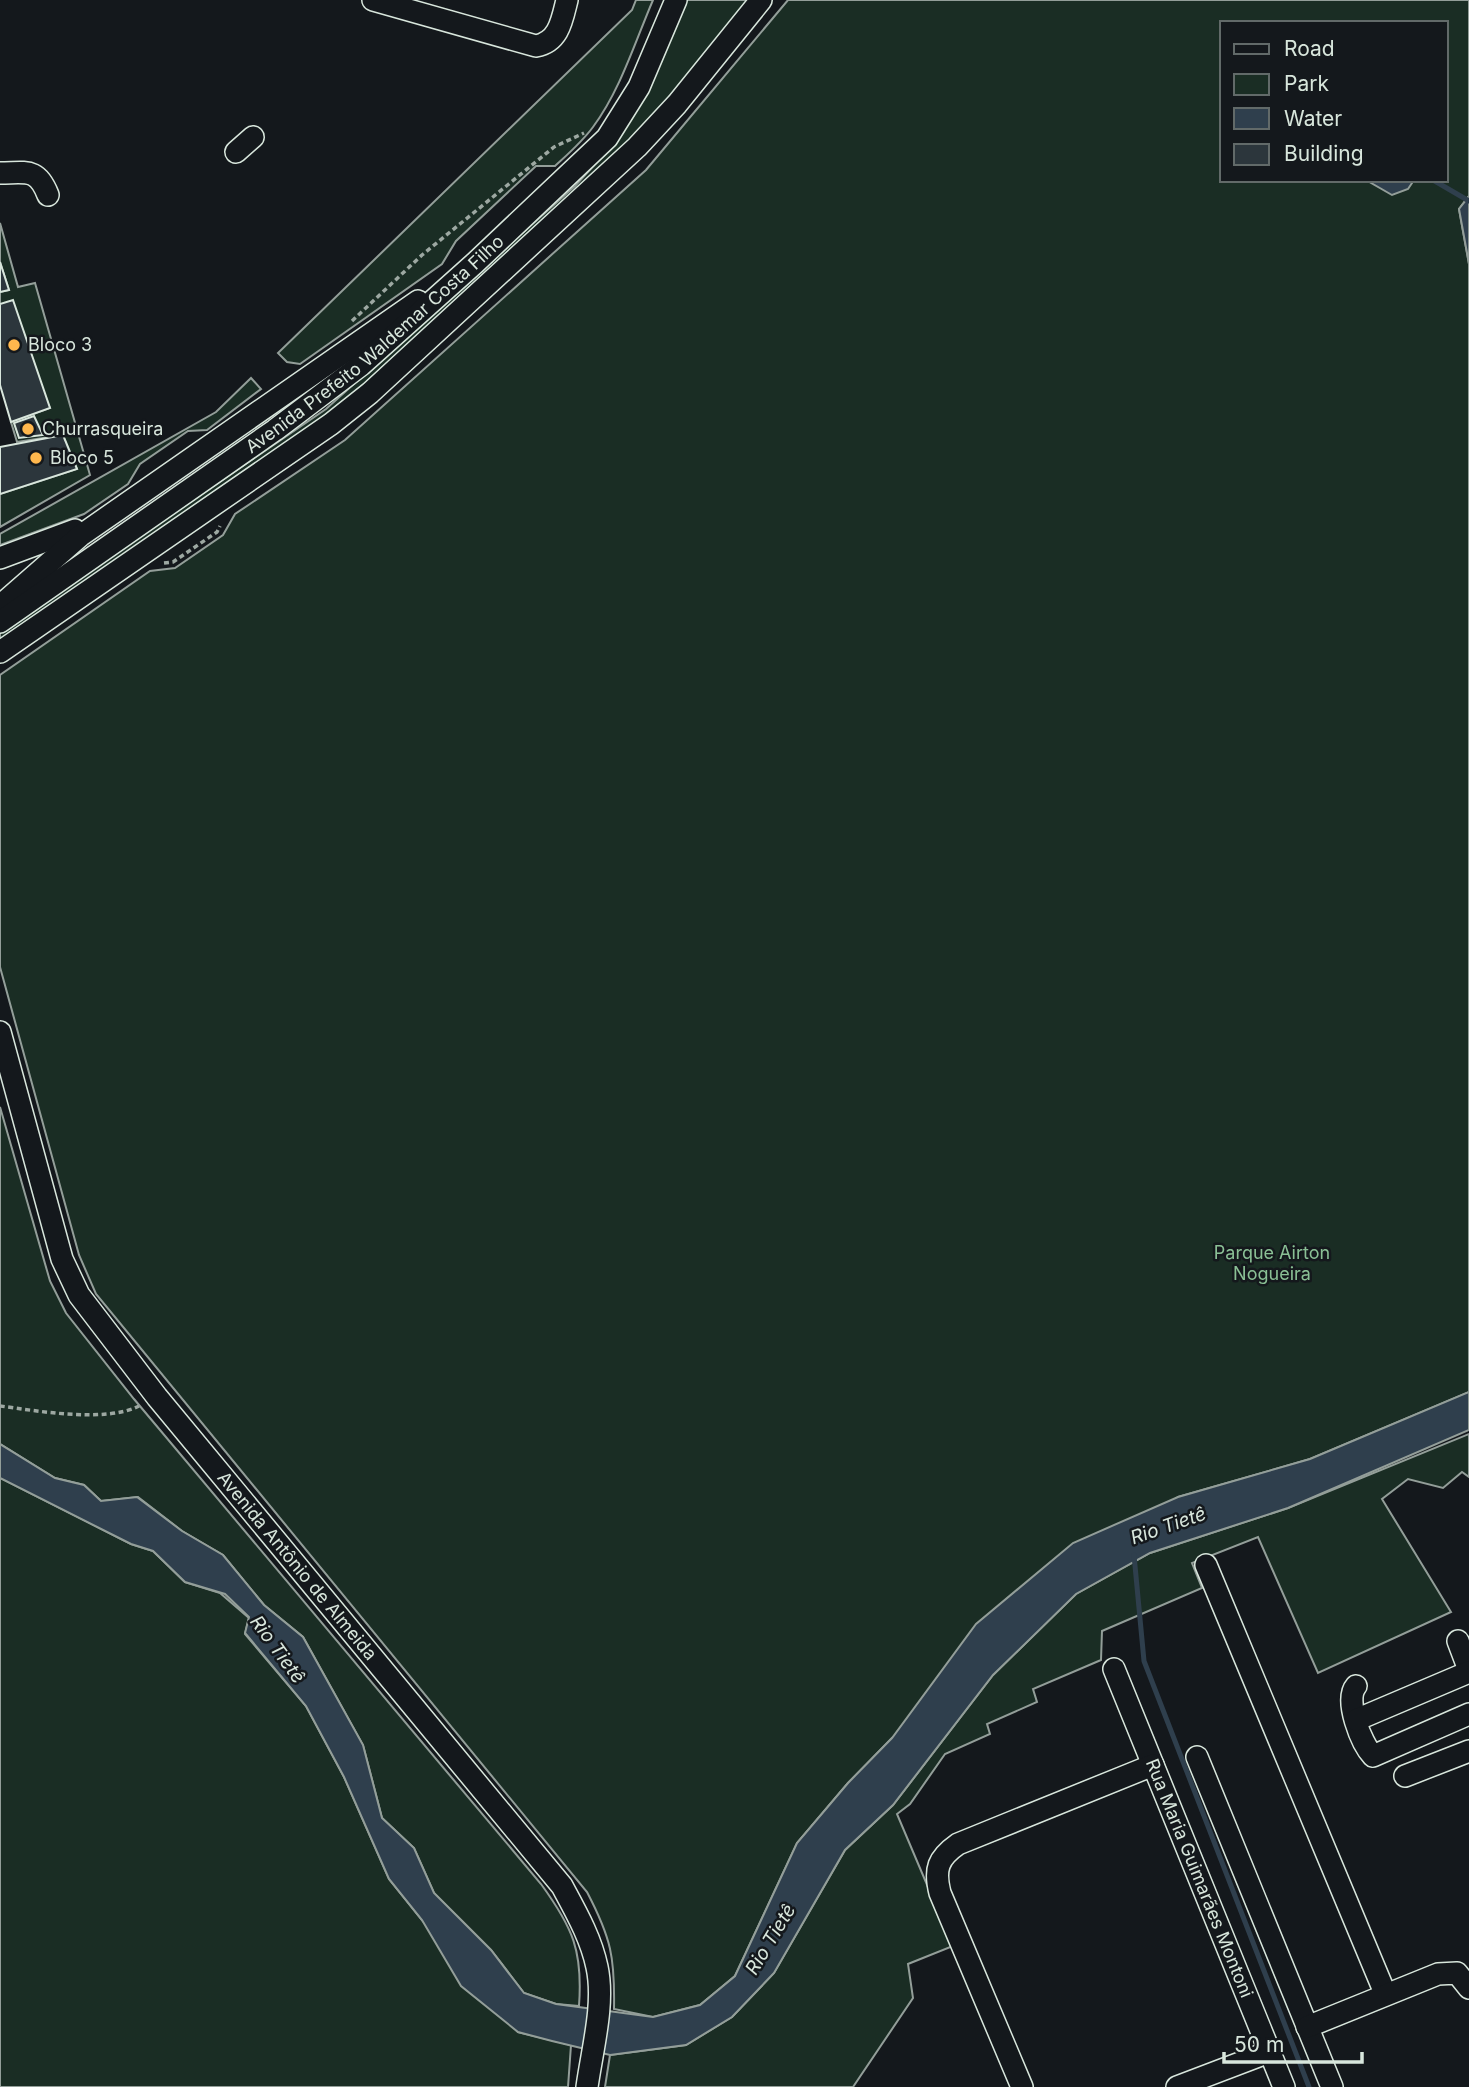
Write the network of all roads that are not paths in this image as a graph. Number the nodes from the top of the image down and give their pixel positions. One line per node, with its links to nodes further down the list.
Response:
1 (373, 0): 2 (street)
2 (567, 0)
3 (676, 0): 7 (street, Avenida Prefeito Waldemar Costa Filho)
4 (761, 0): 13 (street)
5 (0, 173): 6 (street)
6 (48, 195)
7 (475, 263): 8 (street); 12 (street, Avenida Prefeito Waldemar Costa Filho)
8 (117, 509): 9 (street); 11 (street)
9 (0, 558)
10 (0, 578): 11 (street)
11 (0, 605)
12 (0, 622)
13 (0, 652)
14 (0, 1032): 30 (street, Avenida Antônio de Almeida)
15 (1206, 1565): 27 (street)
16 (1458, 1641): 18 (street)
17 (1114, 1669): 24 (street, Rua Maria Guimarães Montoni)
18 (1469, 1671): 21 (street)
19 (1356, 1686): 21 (street)
20 (1469, 1714): 21 (street)
21 (1356, 1720)
22 (1469, 1751): 25 (street)
23 (1198, 1757): 28 (street)
24 (1153, 1765): 29 (street, Rua Maria Guimarães Montoni); 31 (street)
25 (1405, 1776)
26 (1469, 1988): 27 (street)
27 (1385, 1993): 28 (street)
28 (1307, 2026): 34 (street)
29 (1269, 2052): 32 (street); 33 (street, Rua Maria Guimarães Montoni)
30 (587, 2087)
31 (1022, 2087)
32 (1177, 2087)
33 (1284, 2087)
34 (1332, 2087)

